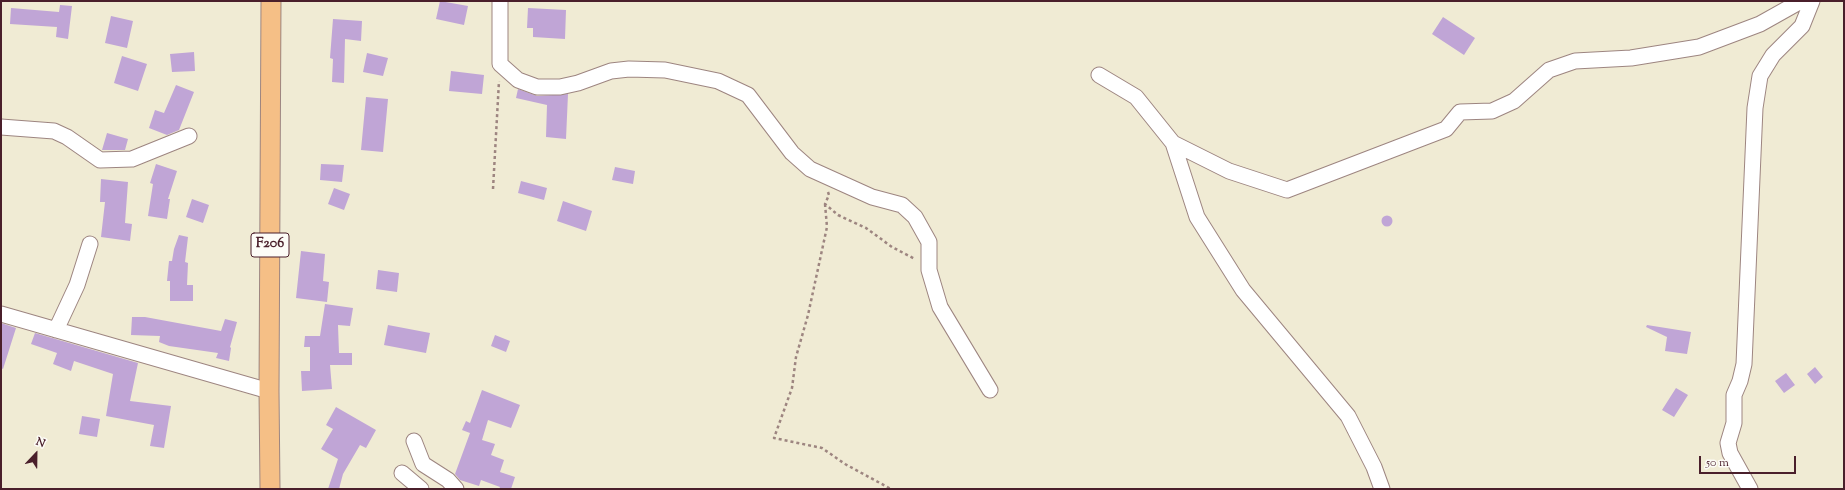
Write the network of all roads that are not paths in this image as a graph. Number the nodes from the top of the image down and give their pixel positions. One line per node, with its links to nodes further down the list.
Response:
1 (271, 1): 13 (main road, F206)
2 (500, 1): 12 (street)
3 (1801, 1): 8 (street)
4 (1812, 1): 20 (street)
5 (1099, 75): 8 (street)
6 (1, 127): 7 (street)
7 (189, 136)
8 (1174, 143): 19 (street)
9 (90, 244): 11 (street)
10 (1, 314): 11 (street)
11 (56, 330): 13 (street)
12 (990, 390)
13 (269, 391): 16 (main road, F206)
14 (414, 441): 18 (street)
15 (402, 472): 17 (street)
16 (270, 489)
17 (421, 489)
18 (456, 489)
19 (1382, 489)
20 (1750, 489)

